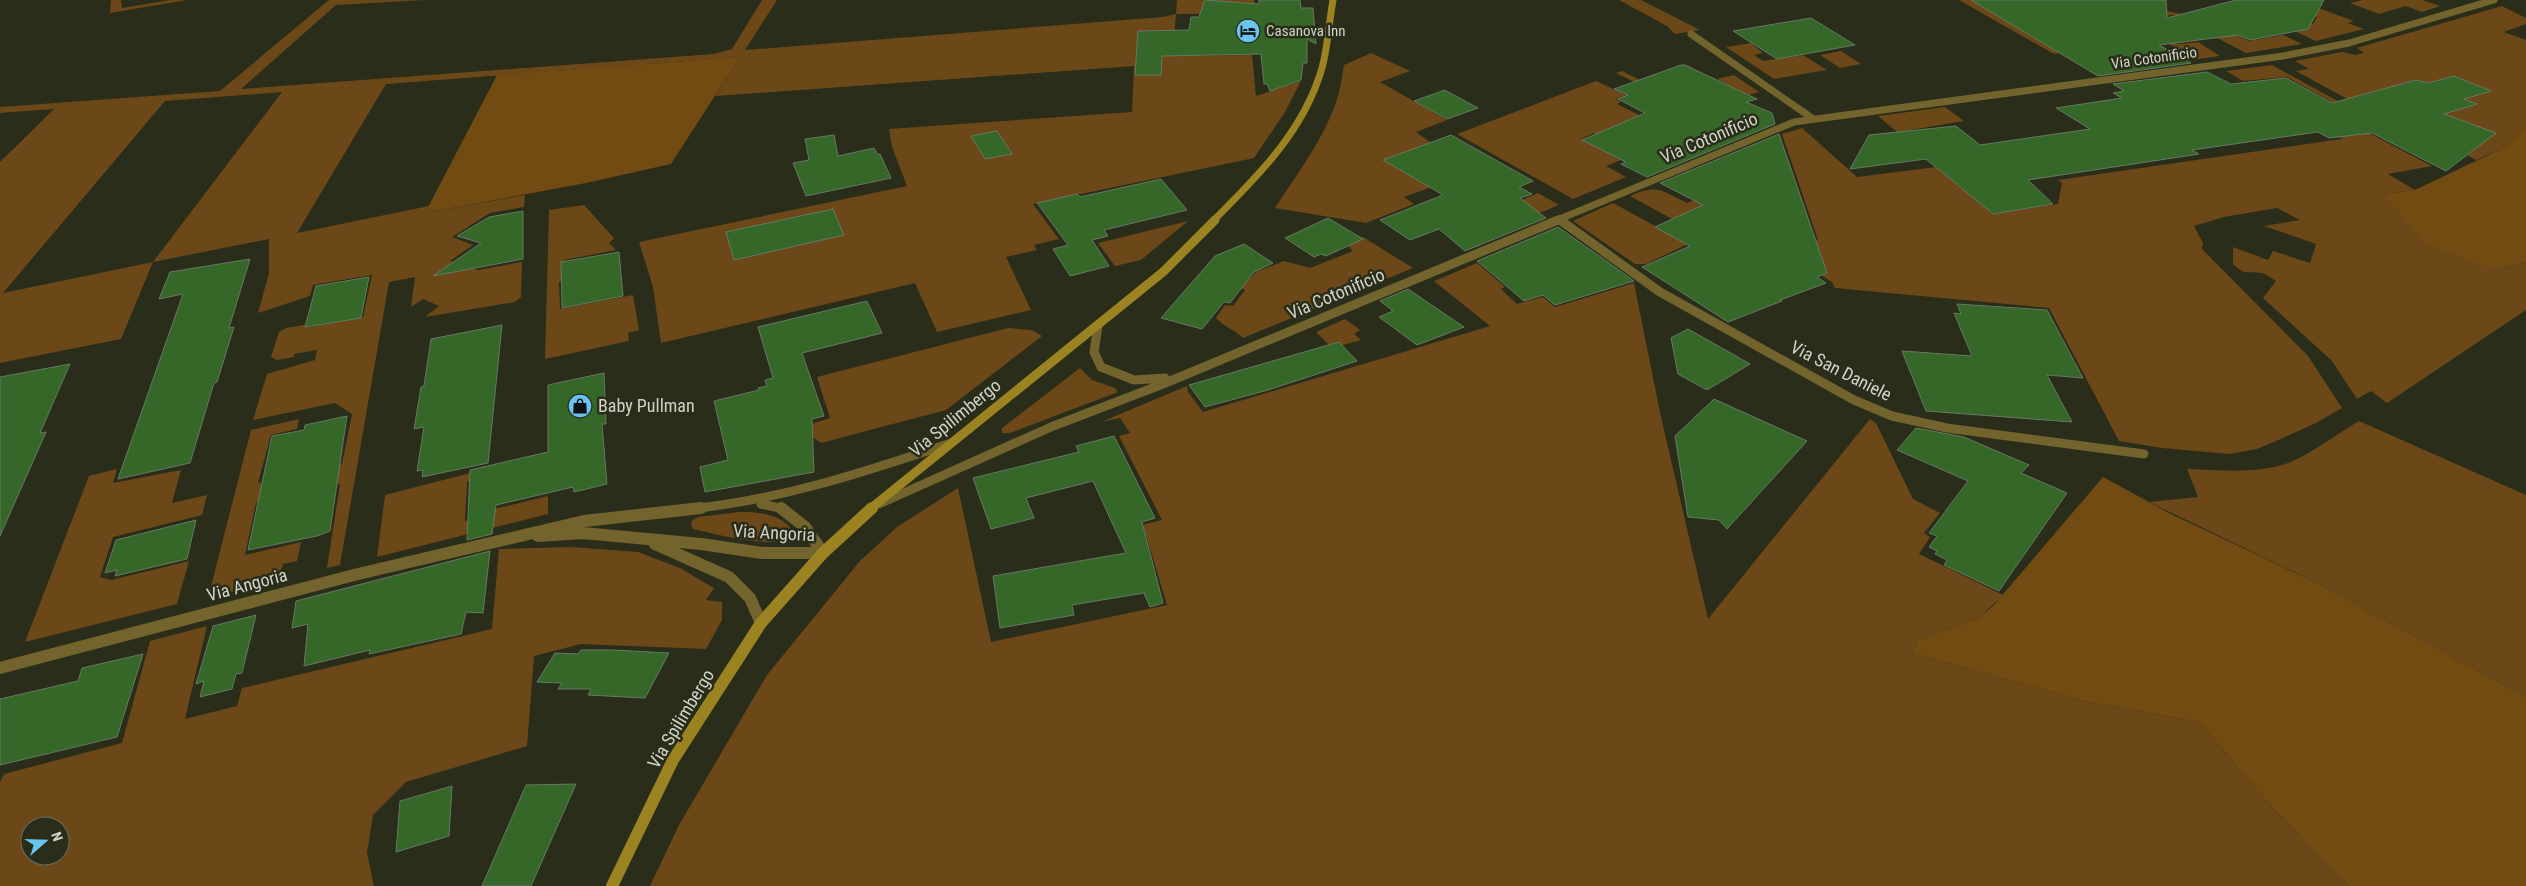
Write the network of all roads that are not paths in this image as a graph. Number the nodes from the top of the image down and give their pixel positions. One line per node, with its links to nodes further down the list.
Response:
1 (1334, 0): 6 (main road, Via Spilimbergo)
2 (2494, 0): 4 (street, Via Cotonificio)
3 (1690, 34): 4 (street)
4 (1812, 118): 5 (street, Via Cotonificio)
5 (1559, 219): 7 (street, Via Cotonificio); 9 (street, Via San Daniele)
6 (1098, 326): 7 (street); 8 (main road, Via Spilimbergo)
7 (1183, 375): 11 (street, Via Cotonificio)
8 (951, 443): 10 (street, Via Angoria); 11 (main road, Via Spilimbergo)
9 (2144, 454)
10 (739, 504): 12 (street, Via Angoria); 14 (street, Via Angoria)
11 (874, 506): 14 (main road, Via Spilimbergo)
12 (504, 539): 13 (street, Via Angoria); 16 (street, Via Angoria)
13 (648, 540): 14 (street, Via Angoria); 15 (street, Via Angoria)
14 (823, 553): 15 (main road, Via Spilimbergo)
15 (761, 623): 17 (main road, Via Spilimbergo)
16 (0, 668)
17 (612, 886)

